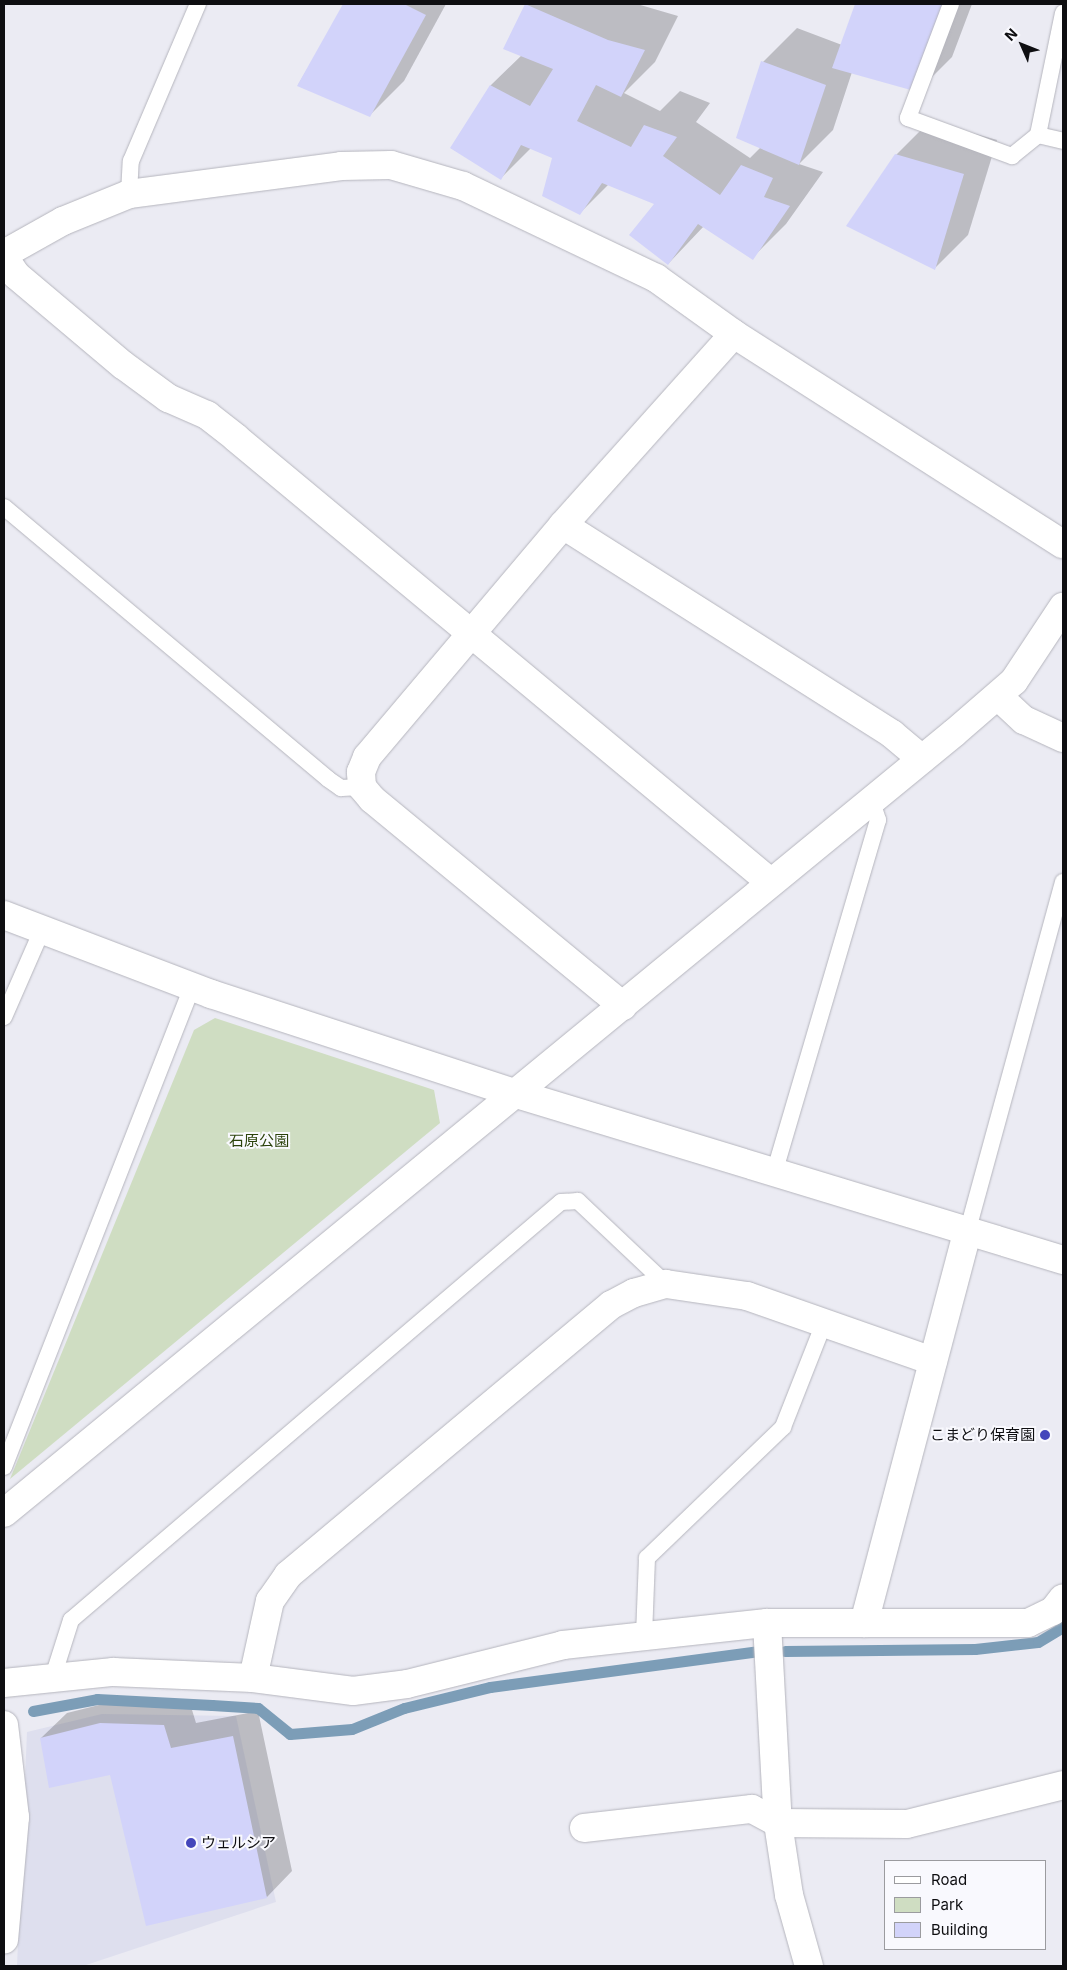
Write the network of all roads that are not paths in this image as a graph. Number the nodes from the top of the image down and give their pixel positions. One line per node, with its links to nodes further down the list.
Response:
1 (198, 4): 6 (lane)
2 (951, 4): 4 (lane)
3 (1063, 12): 4 (lane)
4 (1038, 135): 5 (lane)
5 (1063, 141)
6 (129, 194): 7 (street); 8 (street)
7 (4, 255): 13 (street)
8 (734, 334): 10 (street); 11 (street)
9 (4, 507): 17 (lane)
10 (563, 525): 13 (street); 16 (street)
11 (1063, 544)
12 (1063, 607): 14 (street)
13 (473, 635): 17 (street); 19 (street)
14 (999, 697): 15 (street); 16 (street)
15 (1063, 738)
16 (922, 759): 18 (street)
17 (362, 786): 24 (street)
18 (872, 802): 19 (street); 27 (lane)
19 (769, 881): 24 (street)
20 (1063, 882): 28 (lane)
21 (4, 915): 22 (street)
22 (42, 930): 23 (street); 25 (lane)
23 (192, 987): 26 (street); 33 (lane)
24 (622, 1006): 26 (street)
25 (4, 1017)
26 (517, 1094): 27 (street); 34 (street)
27 (775, 1170): 28 (street)
28 (967, 1233): 29 (street); 32 (street)
29 (1063, 1260)
30 (666, 1284): 31 (street); 39 (street); 40 (lane)
31 (824, 1323): 32 (street); 38 (lane)
32 (933, 1361): 36 (street)
33 (4, 1467)
34 (4, 1513)
35 (1063, 1598): 36 (street)
36 (864, 1623): 37 (street)
37 (767, 1624): 38 (street); 44 (street)
38 (644, 1636): 39 (street)
39 (254, 1678): 40 (street)
40 (52, 1680): 41 (street)
41 (4, 1683)
42 (4, 1725): 46 (street)
43 (1063, 1785): 44 (street)
44 (778, 1823): 45 (street); 47 (street)
45 (584, 1828)
46 (4, 1940)
47 (809, 1966)

